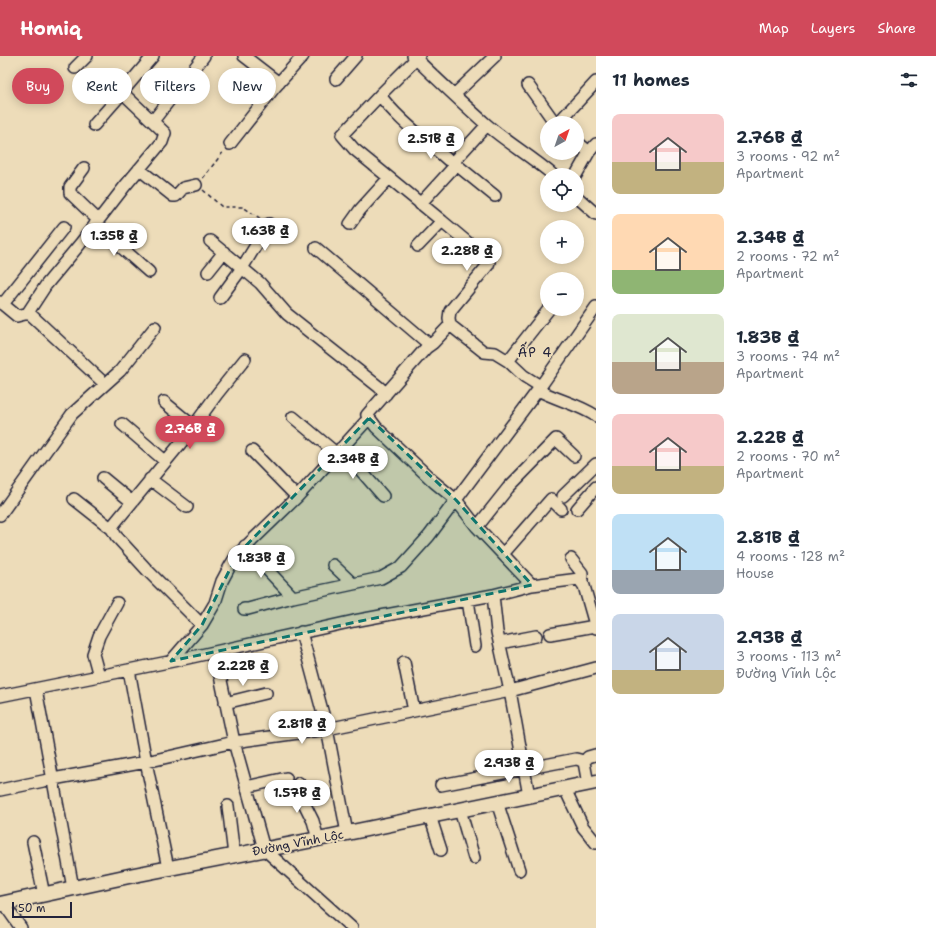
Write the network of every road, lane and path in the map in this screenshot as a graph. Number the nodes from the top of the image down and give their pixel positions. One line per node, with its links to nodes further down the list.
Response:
1 (87, 56): 9 (street)
2 (153, 56): 11 (street)
3 (204, 56): 21 (street)
4 (244, 56): 13 (street)
5 (356, 56): 10 (street)
6 (495, 56): 16 (street)
7 (416, 57): 15 (street); 16 (street)
8 (297, 58): 13 (street)
9 (75, 68)
10 (336, 79)
11 (132, 81)
12 (596, 82): 20 (street)
13 (279, 83): 24 (street)
14 (528, 85): 19 (street)
15 (380, 95): 26 (street); 31 (street)
16 (454, 95): 23 (street)
17 (132, 102): 21 (street)
18 (113, 104): 22 (street)
19 (550, 116)
20 (564, 116)
21 (152, 121): 30 (street)
22 (94, 125)
23 (487, 125): 26 (street); 28 (street)
24 (230, 144): 32 (path)
25 (592, 148): 29 (street)
26 (453, 162): 33 (street); 35 (street)
27 (84, 168): 38 (street)
28 (545, 168)
29 (580, 168)
30 (139, 169): 32 (street); 38 (street)
31 (389, 178): 35 (street); 40 (street)
32 (196, 185): 39 (path)
33 (495, 196)
34 (584, 203): 36 (street)
35 (420, 204): 37 (street)
36 (596, 214)
37 (442, 221): 43 (street); 54 (street)
38 (97, 222): 47 (street); 52 (street)
39 (269, 224): 46 (street)
40 (350, 224)
41 (64, 227): 50 (street)
42 (210, 241): 45 (street)
43 (418, 246)
44 (316, 248): 56 (street)
45 (224, 252): 46 (street); 48 (street)
46 (242, 268): 49 (street); 61 (street)
47 (148, 272)
48 (208, 272)
49 (220, 298)
50 (1, 303): 52 (street)
51 (596, 307): 60 (street)
52 (26, 314): 59 (street)
53 (543, 316): 58 (street)
54 (450, 325): 56 (street); 58 (street)
55 (155, 327): 59 (street)
56 (430, 345): 61 (street)
57 (245, 360): 67 (street)
58 (508, 361): 60 (street)
59 (105, 384): 85 (street)
60 (539, 388): 63 (street); 80 (street)
61 (386, 394): 65 (street)
62 (164, 402): 67 (street)
63 (594, 411)
64 (293, 417): 69 (street)
65 (369, 418): 69 (street); 80 (street)
66 (122, 424): 71 (street)
67 (193, 426): 71 (street)
68 (252, 451): 76 (street)
69 (338, 451): 76 (street); 77 (street)
70 (574, 456): 86 (street)
71 (165, 461): 74 (street)
72 (596, 464): 78 (street)
73 (103, 478): 81 (street)
74 (150, 479): 81 (street); 82 (street)
75 (596, 487): 84 (street)
76 (297, 496): 88 (street)
77 (383, 496)
78 (563, 496)
79 (74, 499): 87 (street)
80 (456, 500): 86 (street); 93 (street)
81 (132, 502): 87 (street)
82 (187, 507)
83 (561, 509): 89 (street)
84 (577, 509)
85 (0, 515)
86 (477, 527): 89 (street)
87 (112, 529): 100 (street)
88 (245, 546): 96 (street); 100 (street)
89 (503, 554): 94 (street)
90 (571, 559): 92 (street)
91 (333, 565): 93 (street)
92 (582, 583): 94 (street); 101 (street)
93 (353, 584): 96 (street)
94 (532, 585): 95 (street)
95 (493, 595): 97 (street); 105 (street)
96 (293, 597): 99 (street)
97 (468, 600): 102 (street); 106 (street)
98 (117, 603): 112 (street)
99 (244, 609)
100 (202, 625): 108 (street)
101 (596, 627): 103 (street)
102 (301, 632): 107 (street); 119 (street)
103 (550, 634)
104 (536, 636): 105 (street)
105 (500, 644): 114 (street)
106 (475, 646)
107 (215, 652): 108 (street); 117 (street)
108 (171, 661): 111 (street)
109 (404, 662): 118 (street)
110 (596, 668): 114 (street)
111 (129, 670): 112 (street); 122 (street)
112 (99, 676): 113 (street)
113 (36, 689): 116 (street); 126 (street)
114 (510, 691): 118 (street); 124 (street)
115 (266, 693): 117 (street)
116 (0, 696)
117 (225, 703): 120 (street)
118 (414, 711): 119 (street)
119 (327, 730): 120 (street); 138 (street)
120 (234, 742): 122 (street); 130 (street)
121 (595, 755): 123 (street)
122 (146, 762): 126 (street); 146 (street)
123 (584, 762): 124 (street); 128 (street)
124 (525, 769): 129 (street); 133 (street)
125 (286, 778): 130 (street)
126 (53, 779): 132 (street); 148 (street)
127 (299, 783): 139 (street)
128 (592, 783): 131 (main road, Đường Vĩnh Lộc)
129 (441, 785)
130 (246, 787): 142 (street)
131 (565, 789): 133 (main road, Đường Vĩnh Lộc); 141 (street)
132 (0, 790)
133 (529, 796): 134 (main road, Đường Vĩnh Lộc)
134 (497, 802): 136 (main road, Đường Vĩnh Lộc); 147 (street)
135 (228, 806): 144 (street)
136 (460, 810): 137 (main road, Đường Vĩnh Lộc); 145 (street)
137 (430, 816): 138 (main road, Đường Vĩnh Lộc); 143 (street)
138 (346, 833): 139 (main road, Đường Vĩnh Lộc)
139 (318, 839): 142 (main road, Đường Vĩnh Lộc)
140 (33, 842): 149 (street)
141 (596, 843)
142 (264, 849): 144 (main road, Đường Vĩnh Lộc); 152 (street)
143 (441, 850)
144 (234, 855): 146 (main road, Đường Vĩnh Lộc)
145 (474, 858)
146 (168, 868): 148 (main road, Đường Vĩnh Lộc)
147 (519, 870)
148 (73, 888): 149 (main road, Đường Vĩnh Lộc)
149 (44, 895): 150 (main road, Đường Vĩnh Lộc)
150 (2, 904): 151 (street)
151 (21, 928)
152 (352, 928)

